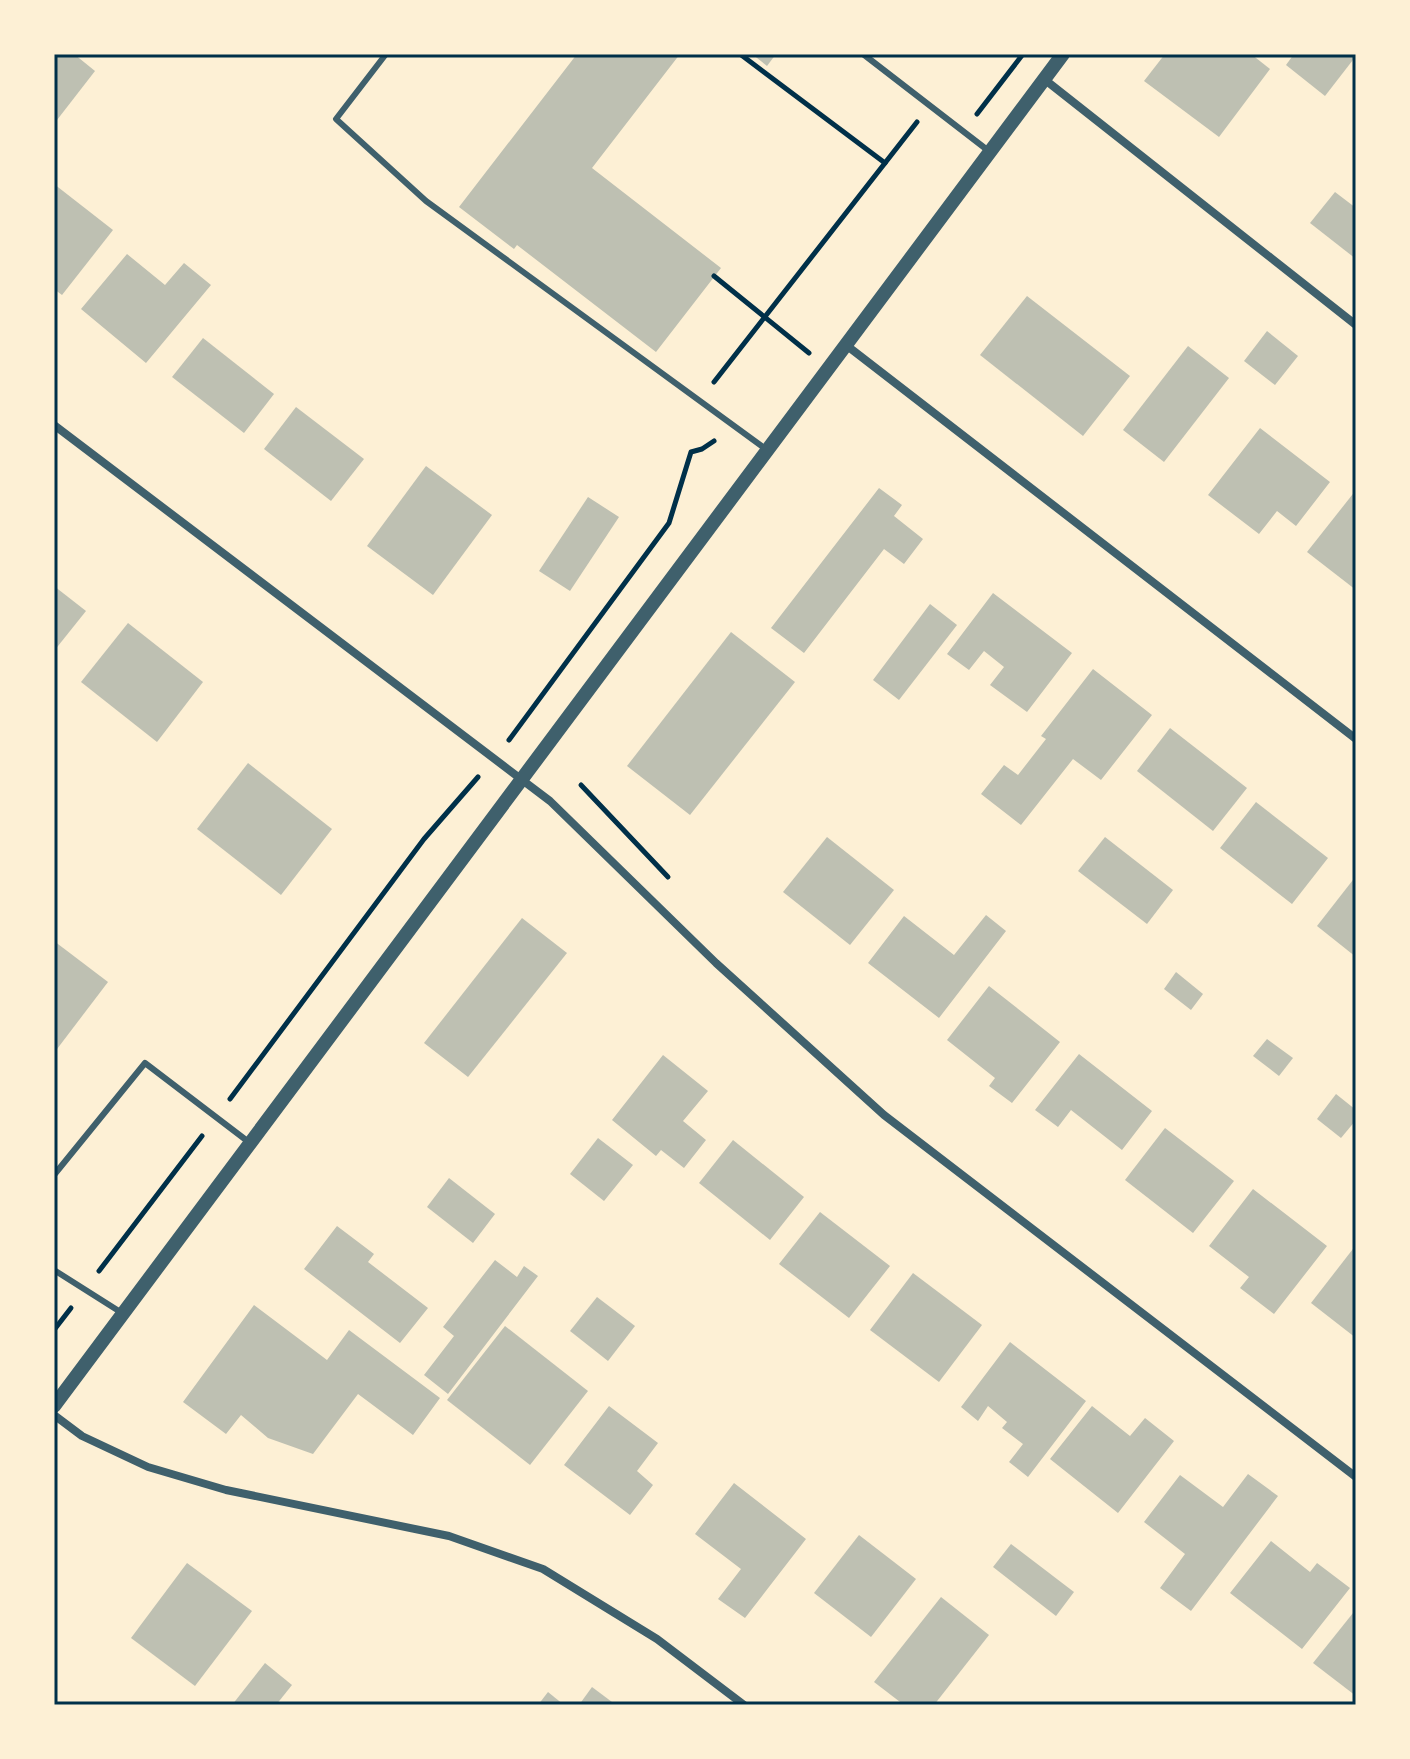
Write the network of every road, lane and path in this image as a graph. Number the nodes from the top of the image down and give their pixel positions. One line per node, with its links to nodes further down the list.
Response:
1 (386, 54): 15 (lane)
2 (740, 54): 9 (path)
3 (863, 54): 7 (lane)
4 (1023, 54): 7 (path)
5 (1063, 54): 6 (street)
6 (1044, 79): 8 (street); 12 (street)
7 (962, 133): 8 (lane); 9 (path)
8 (990, 152): 13 (street)
9 (885, 163): 11 (path)
10 (714, 276): 11 (path)
11 (765, 315): 14 (path); 15 (path)
12 (1356, 325)
13 (846, 345): 14 (street); 18 (street)
14 (828, 369): 17 (street)
15 (700, 403): 17 (lane); 19 (path)
16 (54, 425): 21 (street)
17 (767, 450): 21 (street)
18 (1356, 739)
19 (500, 751)
20 (478, 777): 24 (path)
21 (521, 781): 25 (street); 33 (street)
22 (581, 785): 23 (path)
23 (674, 883)
24 (216, 1118): 25 (lane); 26 (lane); 28 (path)
25 (250, 1143): 29 (street)
26 (54, 1175)
27 (54, 1270): 28 (lane)
28 (84, 1290): 29 (lane); 30 (path)
29 (123, 1314): 31 (street)
30 (54, 1330)
31 (54, 1406)
32 (54, 1415): 34 (street)
33 (1356, 1477)
34 (744, 1705)

